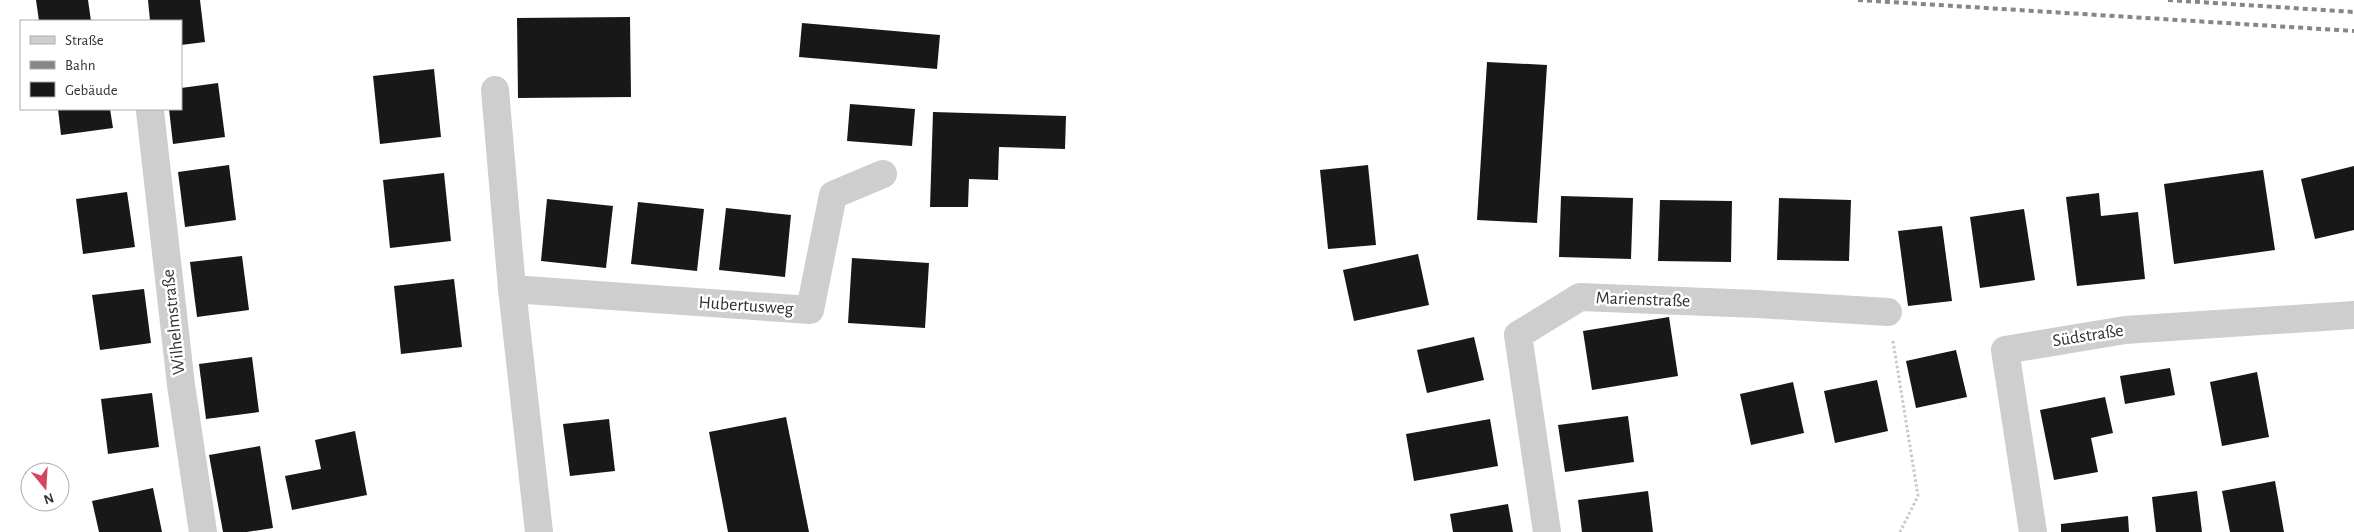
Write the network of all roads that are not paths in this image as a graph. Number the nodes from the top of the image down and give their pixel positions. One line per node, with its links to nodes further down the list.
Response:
1 (495, 90): 4 (street)
2 (150, 111): 7 (street, Wilhelmstraße)
3 (883, 174): 4 (street, Hubertusweg)
4 (512, 289): 8 (street)
5 (1888, 312): 9 (street, Marienstraße)
6 (2354, 315): 10 (street, Südstraße)
7 (203, 532)
8 (539, 532)
9 (1547, 532)
10 (2032, 532)

